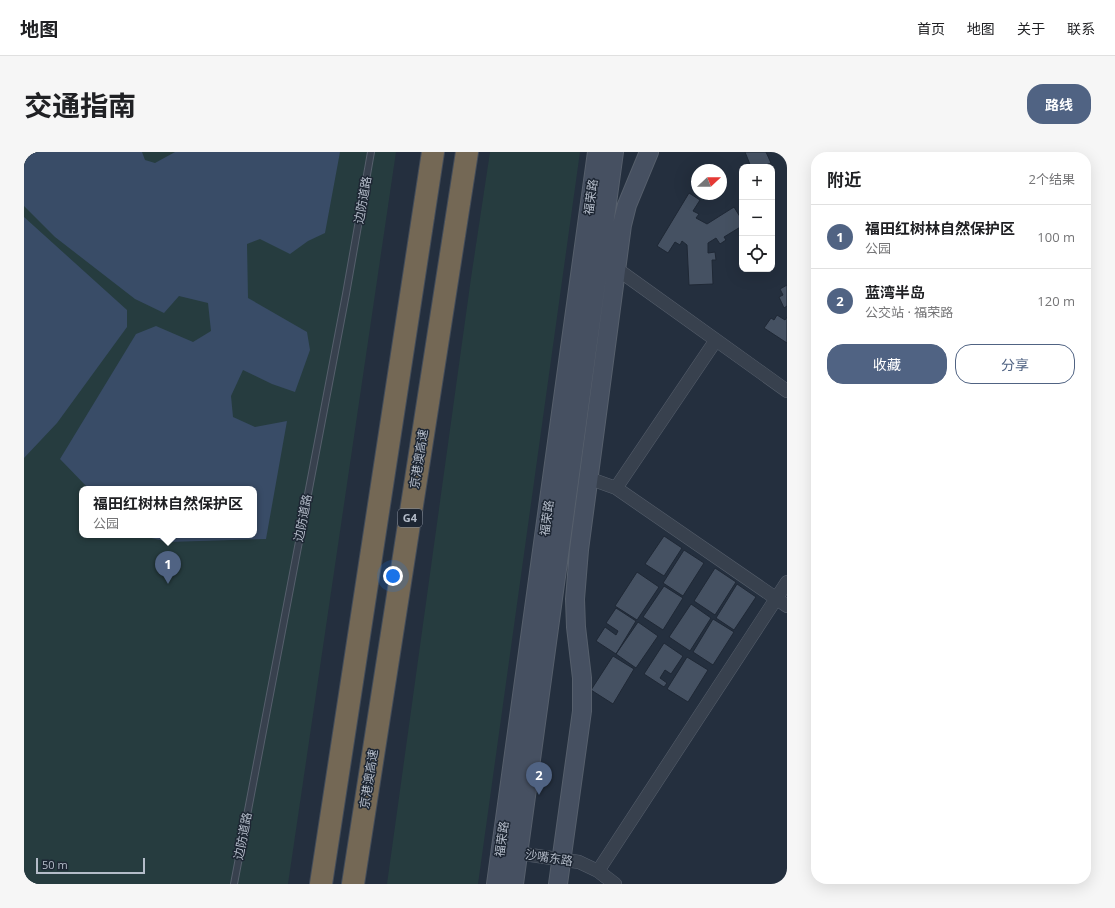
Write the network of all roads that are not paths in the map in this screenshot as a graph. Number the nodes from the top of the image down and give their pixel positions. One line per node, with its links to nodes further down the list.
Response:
1 (372, 152): 21 (lane, 边防道路)
2 (433, 152): 22 (highway)
3 (467, 152): 23 (highway, 京港澳高速 / G4)
4 (597, 152): 18 (main road, 福荣路)
5 (614, 152): 7 (main road, 福荣路)
6 (649, 152): 8 (main road)
7 (600, 258): 8 (street); 13 (main road, 福荣路)
8 (616, 269): 9 (street); 11 (main road)
9 (716, 340): 10 (street); 12 (street)
10 (787, 391)
11 (588, 478): 12 (street); 14 (main road)
12 (616, 488): 17 (street)
13 (563, 529): 14 (main road); 16 (main road, 福荣路)
14 (576, 569): 16 (main road); 19 (main road)
15 (787, 582): 17 (street)
16 (553, 597): 18 (main road, 福荣路)
17 (782, 603): 20 (street)
18 (509, 852): 19 (street, 沙嘴东路); 24 (main road, 福荣路); 25 (main road, 福荣路)
19 (562, 860): 20 (street, 沙嘴东路); 26 (main road)
20 (598, 871): 27 (street, 沙嘴东路)
21 (234, 884)
22 (321, 884)
23 (353, 884)
24 (496, 884)
25 (514, 884)
26 (558, 884)
27 (615, 884)

